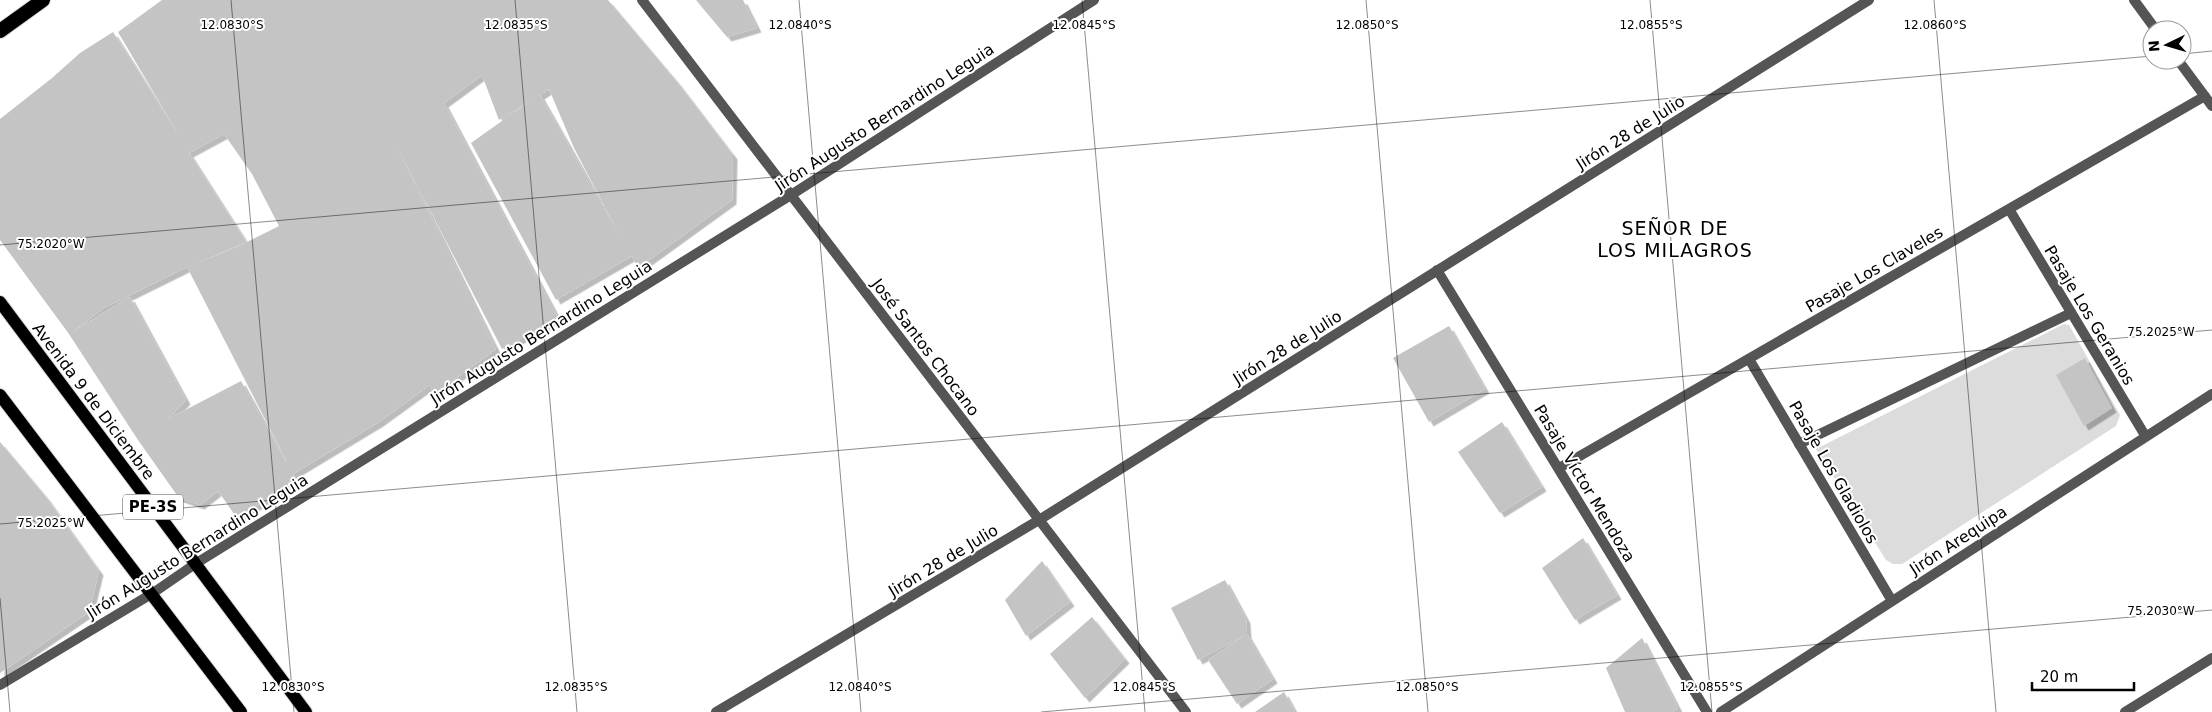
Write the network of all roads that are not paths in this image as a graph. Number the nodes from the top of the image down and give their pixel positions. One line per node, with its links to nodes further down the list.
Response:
1 (43, 0): 7 (highway)
2 (642, 0): 11 (street, José Santos Chocano)
3 (1094, 0): 11 (street, Jirón Augusto Bernardino Leguia)
4 (1869, 0): 13 (street, Jirón 28 de Julio)
5 (2134, 0): 6 (street)
6 (2149, 20)
7 (0, 31)
8 (2186, 70): 9 (street)
9 (2205, 96): 10 (street); 12 (street, Pasaje Los Claveles)
10 (2212, 106)
11 (791, 195): 22 (street, José Santos Chocano); 23 (street, Jirón Augusto Bernardino Leguia)
12 (2009, 208): 15 (street, Pasaje Los Geranios); 16 (street, Pasaje Los Claveles)
13 (1438, 270): 21 (street, Pasaje Víctor Mendoza); 22 (street, Jirón 28 de Julio)
14 (0, 302): 23 (main road, Avenida 9 de Diciembre / PE-3S)
15 (2071, 312): 19 (street, Pasaje Los Geranios); 20 (street)
16 (1749, 358): 20 (street, Pasaje Los Gladiolos); 21 (street, Pasaje Los Claveles)
17 (2212, 394): 19 (street, Jirón Arequipa)
18 (0, 395): 24 (main road, PE-3S)
19 (2146, 437): 25 (street, Jirón Arequipa)
20 (1799, 444): 25 (street, Pasaje Los Gladiolos)
21 (1559, 468): 32 (street, Pasaje Víctor Mendoza)
22 (1040, 520): 30 (street, Jirón 28 de Julio); 31 (street, José Santos Chocano)
23 (195, 564): 24 (street, Jirón Augusto Bernardino Leguia); 29 (main road, Avenida 9 de Diciembre / PE-3S)
24 (153, 593): 27 (street, Jirón Augusto Bernardino Leguia); 28 (main road, PE-3S)
25 (1892, 601): 33 (street, Jirón Arequipa)
26 (2212, 658): 34 (street)
27 (0, 684)
28 (241, 712)
29 (306, 712)
30 (716, 712)
31 (1186, 712)
32 (1707, 712)
33 (1720, 712)
34 (2126, 712)

